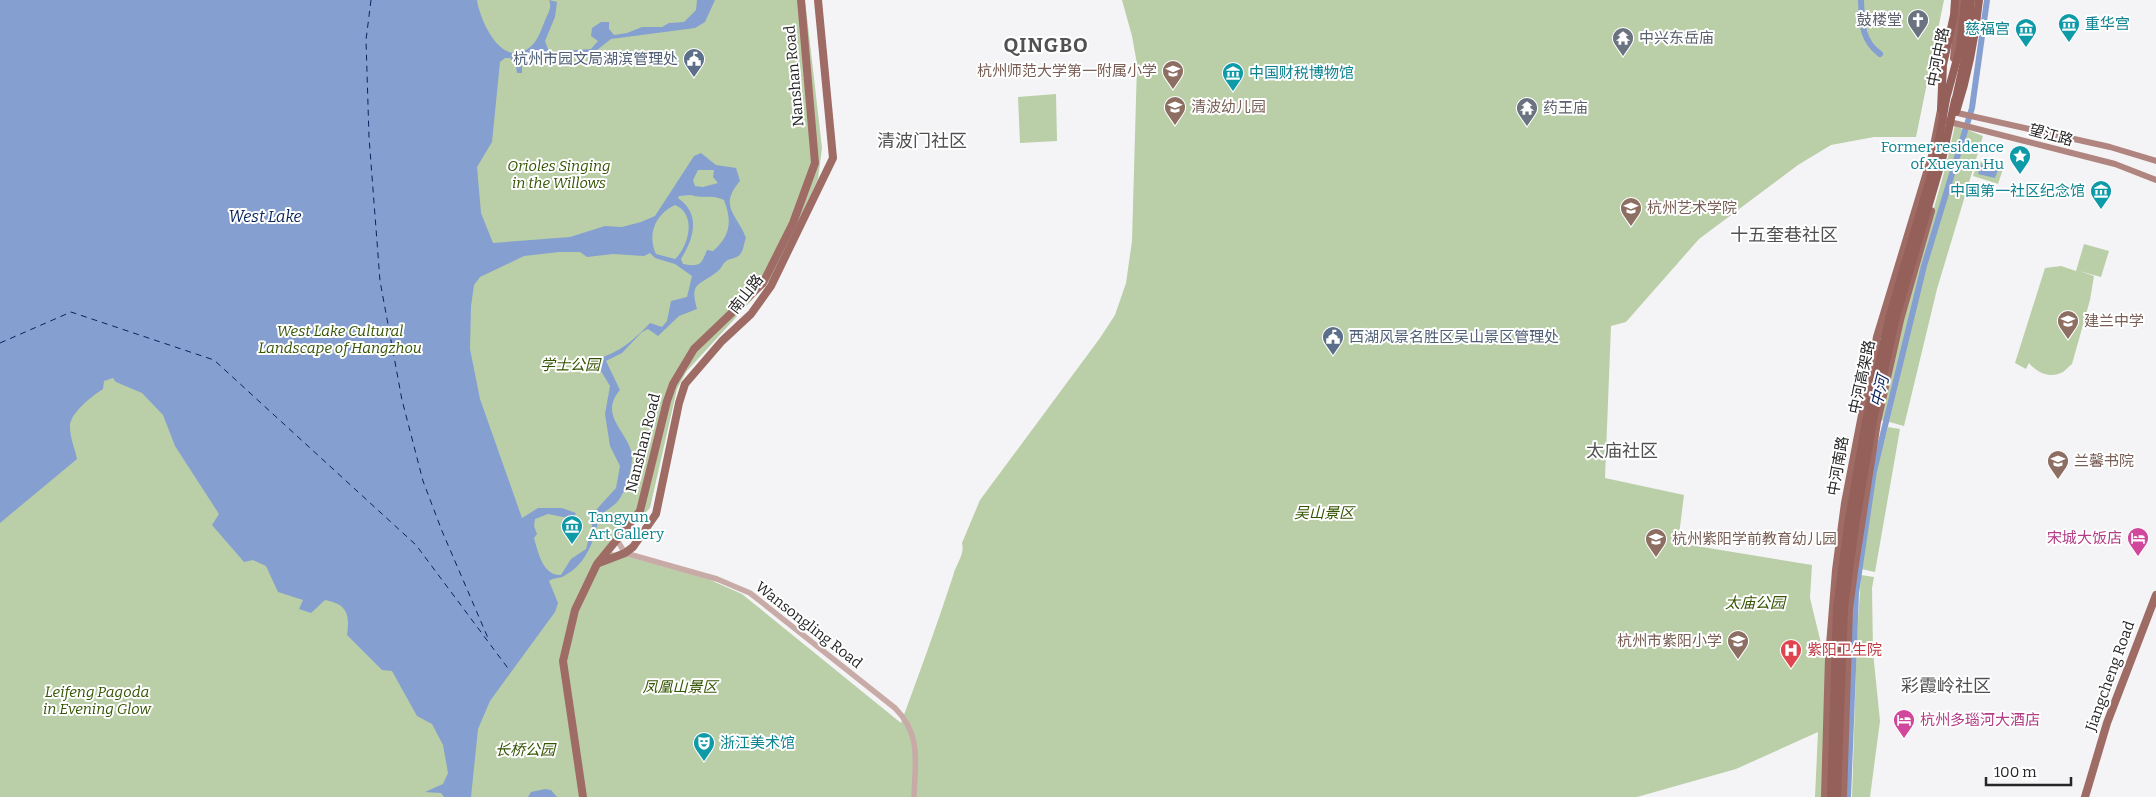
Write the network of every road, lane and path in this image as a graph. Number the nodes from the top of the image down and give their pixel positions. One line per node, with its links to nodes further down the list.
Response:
1 (801, 0): 14 (main road, Nanshan Road)
2 (818, 0): 15 (main road, 南山路)
3 (1955, 0): 8 (highway)
4 (1960, 0): 8 (main road, 中河中路)
5 (1965, 0): 21 (highway, 中河高架路, bridge)
6 (1973, 0): 9 (main road, 中河中路); 22 (highway, 中河高架路, bridge)
7 (1979, 0): 9 (highway)
8 (1941, 110): 9 (main road, 望江路); 10 (main road, 中河中路)
9 (1956, 112): 11 (main road, 中河中路); 12 (main road, 望江路)
10 (1939, 120): 11 (main road, 望江路); 20 (main road, 中河南路)
11 (1954, 123): 13 (main road, 望江路); 23 (main road, 中河南路)
12 (2156, 161)
13 (2156, 180)
14 (617, 540): 15 (street); 16 (main road, Nanshan Road)
15 (625, 553): 16 (main road, 南山路); 19 (street, Wansongling Road)
16 (598, 564): 18 (main road, Nanshan Road)
17 (2156, 595): 24 (main road, Jiangcheng Road)
18 (583, 797)
19 (914, 797)
20 (1824, 797)
21 (1831, 797)
22 (1838, 797)
23 (1843, 797)
24 (2085, 797)

